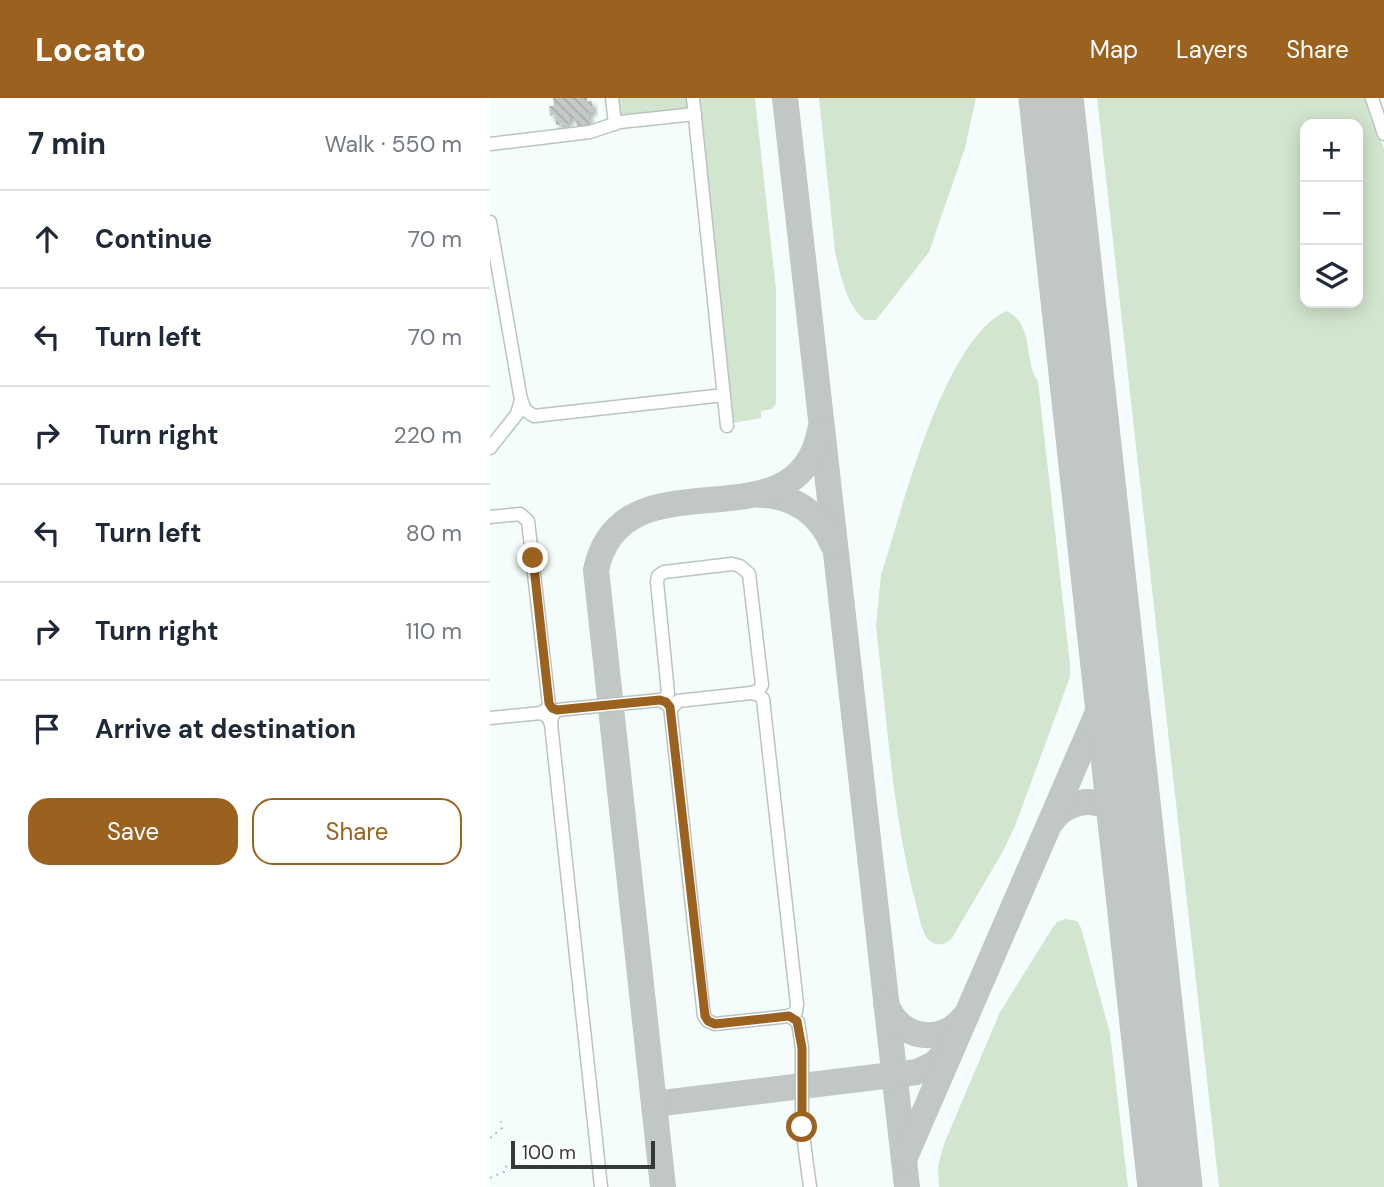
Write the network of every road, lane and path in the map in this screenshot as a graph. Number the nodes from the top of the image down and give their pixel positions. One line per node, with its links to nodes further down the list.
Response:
1 (612, 98): 5 (lane)
2 (694, 98): 4 (lane)
3 (1372, 98): 6 (lane)
4 (695, 114): 5 (lane); 9 (lane)
5 (615, 124): 7 (lane)
6 (1384, 134)
7 (490, 144)
8 (490, 222): 10 (lane)
9 (724, 395): 10 (lane); 11 (lane)
10 (520, 397): 12 (lane)
11 (727, 426)
12 (490, 448)
13 (490, 517): 17 (lane)
14 (751, 693): 15 (lane); 16 (lane); 21 (lane)
15 (664, 696): 16 (lane); 17 (lane)
16 (674, 705): 21 (lane)
17 (553, 706): 18 (lane); 20 (lane)
18 (541, 713): 19 (lane); 20 (lane)
19 (490, 718)
20 (551, 724): 26 (lane)
21 (789, 1016): 27 (lane)
22 (501, 1121): 23 (path)
23 (490, 1138)
24 (506, 1164): 25 (path)
25 (490, 1178)
26 (601, 1187)
27 (810, 1187)

